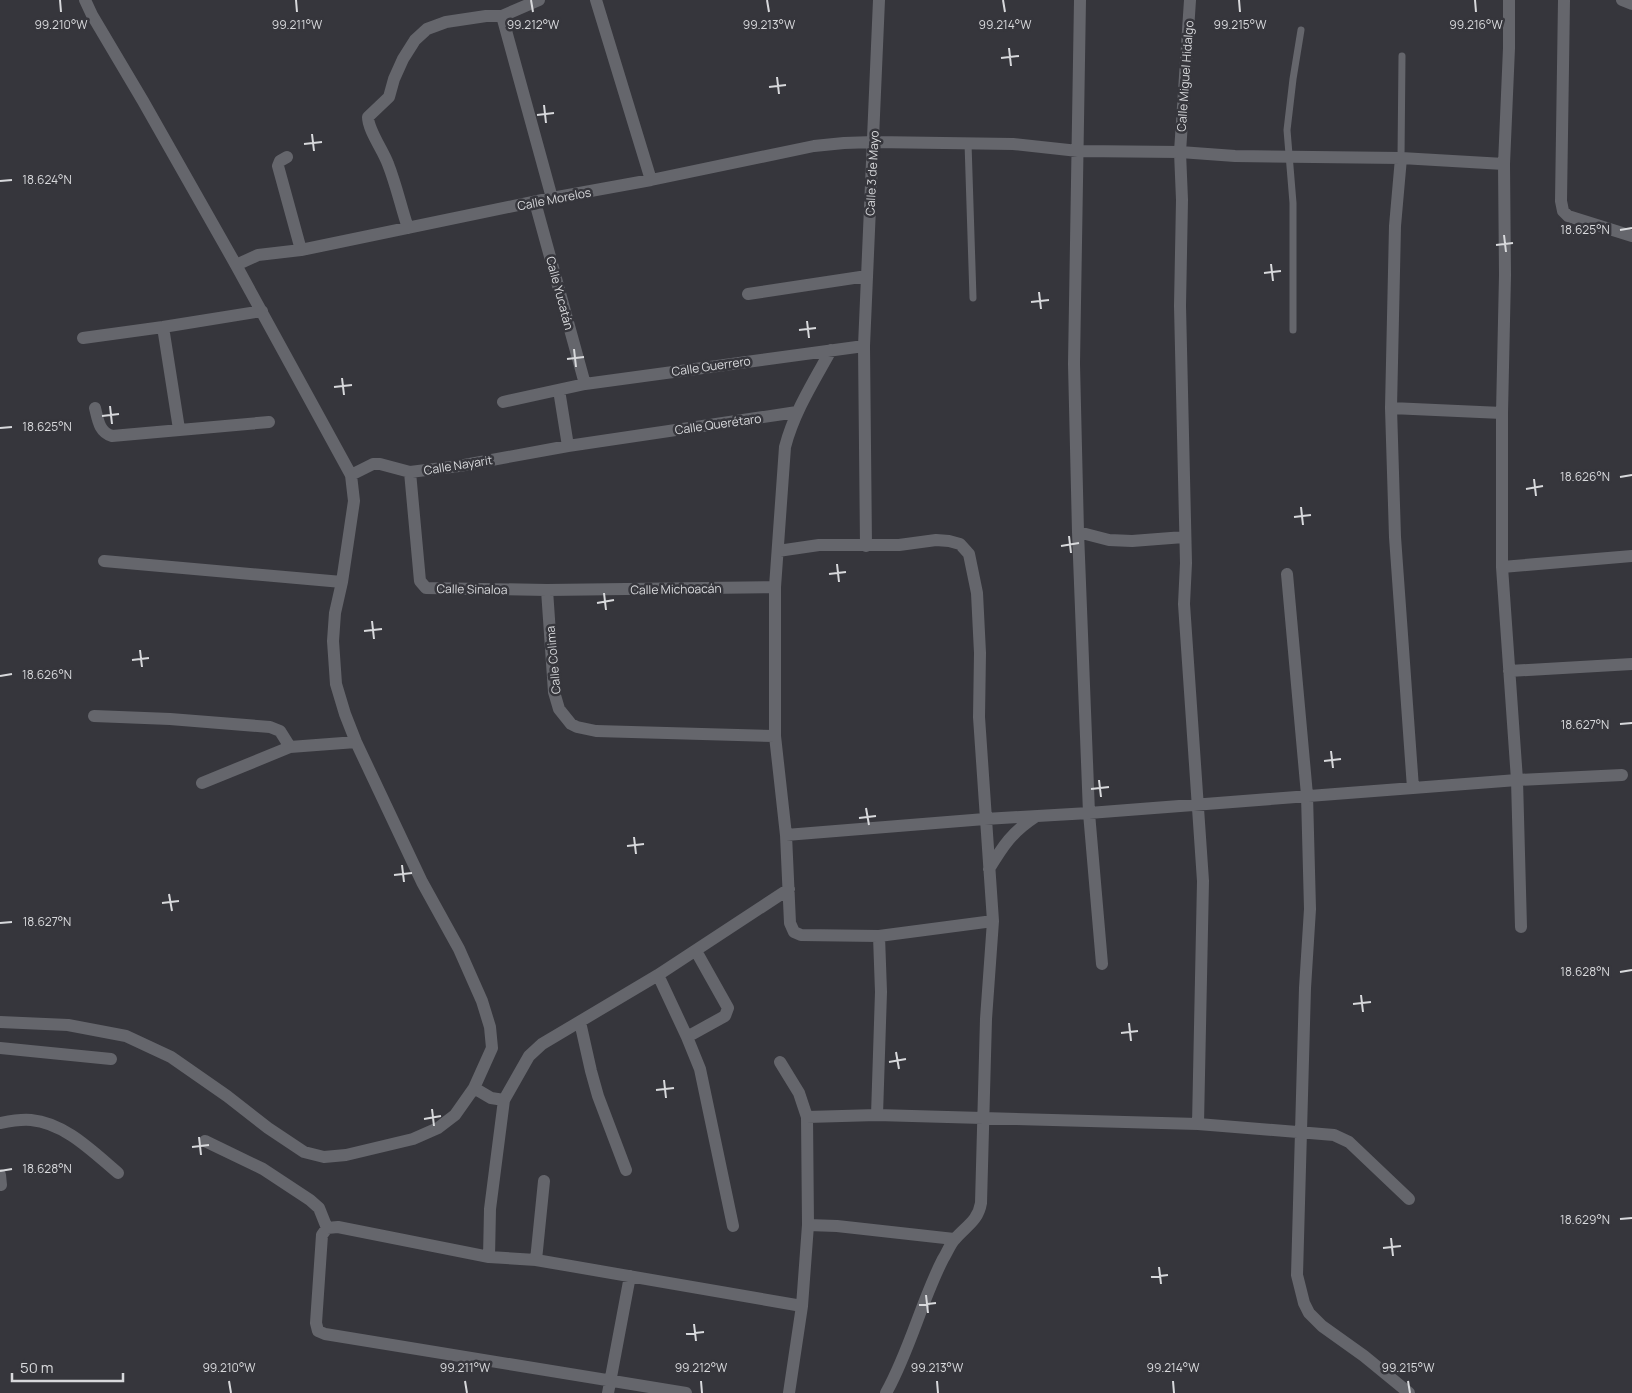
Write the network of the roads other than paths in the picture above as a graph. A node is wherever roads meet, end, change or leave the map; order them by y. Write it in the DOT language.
graph roads {
  1 [pos="85,0"];
  2 [pos="539,0"];
  3 [pos="596,0"];
  4 [pos="879,0"];
  5 [pos="1080,0"];
  6 [pos="1190,0"];
  7 [pos="1509,0"];
  8 [pos="1564,0"];
  9 [pos="1622,0"];
  10 [pos="1632,4"];
  11 [pos="502,16"];
  12 [pos="1301,30"];
  13 [pos="1402,56"];
  14 [pos="874,142"];
  15 [pos="968,143"];
  16 [pos="1078,151"];
  17 [pos="1180,152"];
  18 [pos="1289,155"];
  19 [pos="287,157"];
  20 [pos="1401,158"];
  21 [pos="1504,164"];
  22 [pos="651,180"];
  23 [pos="552,198"];
  24 [pos="535,202"];
  25 [pos="408,228"];
  26 [pos="1632,236"];
  27 [pos="301,250"];
  28 [pos="239,263"];
  29 [pos="867,276"];
  30 [pos="748,294"];
  31 [pos="973,298"];
  32 [pos="262,311"];
  33 [pos="163,327"];
  34 [pos="1293,330"];
  35 [pos="83,338"];
  36 [pos="864,346"];
  37 [pos="831,350"];
  38 [pos="585,384"];
  39 [pos="559,390"];
  40 [pos="502,402"];
  41 [pos="96,408"];
  42 [pos="1391,408"];
  43 [pos="797,412"];
  44 [pos="1502,413"];
  45 [pos="269,422"];
  46 [pos="179,429"];
  47 [pos="568,446"];
  48 [pos="410,472"];
  49 [pos="353,474"];
  50 [pos="1078,532"];
  51 [pos="1184,537"];
  52 [pos="866,546"];
  53 [pos="778,551"];
  54 [pos="1632,556"];
  55 [pos="104,561"];
  56 [pos="1502,567"];
  57 [pos="1288,574"];
  58 [pos="342,582"];
  59 [pos="774,588"];
  60 [pos="547,590"];
  61 [pos="1632,664"];
  62 [pos="1509,671"];
  63 [pos="94,716"];
  64 [pos="775,736"];
  65 [pos="356,742"];
  66 [pos="290,747"];
  67 [pos="1622,775"];
  68 [pos="1518,780"];
  69 [pos="202,784"];
  70 [pos="1413,788"];
  71 [pos="1307,795"];
  72 [pos="1198,804"];
  73 [pos="1089,813"];
  74 [pos="1036,817"];
  75 [pos="984,819"];
  76 [pos="786,835"];
  77 [pos="989,869"];
  78 [pos="789,889"];
  79 [pos="993,921"];
  80 [pos="1521,926"];
  81 [pos="879,936"];
  82 [pos="696,951"];
  83 [pos="1102,964"];
  84 [pos="658,974"];
  85 [pos="0,1022"];
  86 [pos="580,1022"];
  87 [pos="688,1037"];
  88 [pos="0,1048"];
  89 [pos="111,1059"];
  90 [pos="780,1062"];
  91 [pos="476,1090"];
  92 [pos="504,1100"];
  93 [pos="877,1115"];
  94 [pos="807,1117"];
  95 [pos="983,1118"];
  96 [pos="0,1123"];
  97 [pos="1198,1124"];
  98 [pos="1301,1132"];
  99 [pos="206,1141"];
  100 [pos="626,1170"];
  101 [pos="118,1173"];
  102 [pos="544,1181"];
  103 [pos="1409,1199"];
  104 [pos="808,1225"];
  105 [pos="733,1226"];
  106 [pos="327,1228"];
  107 [pos="954,1240"];
  108 [pos="489,1257"];
  109 [pos="536,1260"];
  110 [pos="630,1276"];
  111 [pos="802,1306"];
  112 [pos="611,1380"];
  113 [pos="608,1393"];
  114 [pos="686,1393"];
  115 [pos="789,1393"];
  116 [pos="886,1393"];
  117 [pos="1409,1393"];
  1 -- 28 [label="street"];
  2 -- 11 [label="street"];
  3 -- 22 [label="street"];
  4 -- 14 [label="street, Calle 3 de Mayo"];
  5 -- 16 [label="street"];
  6 -- 17 [label="street, Calle Miguel Hidalgo"];
  7 -- 21 [label="street"];
  8 -- 26 [label="street"];
  9 -- 10 [label="street"];
  11 -- 23 [label="street"];
  11 -- 25 [label="street"];
  12 -- 18 [label="lane"];
  13 -- 20 [label="lane"];
  14 -- 15 [label="street, Calle Morelos"];
  14 -- 22 [label="street, Calle Morelos"];
  14 -- 29 [label="street, Calle 3 de Mayo"];
  15 -- 16 [label="street, Calle Morelos"];
  15 -- 31 [label="lane"];
  16 -- 17 [label="street, Calle Morelos"];
  16 -- 50 [label="street"];
  17 -- 18 [label="street, Calle Morelos"];
  17 -- 51 [label="street, Calle Miguel Hidalgo"];
  18 -- 20 [label="street, Calle Morelos"];
  18 -- 34 [label="lane"];
  19 -- 27 [label="street"];
  20 -- 21 [label="street, Calle Morelos"];
  20 -- 42 [label="street"];
  21 -- 44 [label="street"];
  22 -- 23 [label="street, Calle Morelos"];
  23 -- 24 [label="street, Calle Morelos"];
  24 -- 25 [label="street, Calle Morelos"];
  24 -- 38 [label="street, Calle Yucatán"];
  25 -- 27 [label="street, Calle Morelos"];
  27 -- 28 [label="street, Calle Morelos"];
  28 -- 32 [label="street"];
  29 -- 30 [label="street"];
  29 -- 36 [label="street, Calle 3 de Mayo"];
  32 -- 33 [label="street"];
  32 -- 49 [label="street"];
  33 -- 35 [label="street"];
  33 -- 46 [label="street"];
  36 -- 37 [label="street, Calle Guerrero"];
  36 -- 52 [label="street, Calle 3 de Mayo"];
  37 -- 38 [label="street, Calle Guerrero"];
  37 -- 43 [label="street"];
  38 -- 39 [label="street, Calle Guerrero"];
  39 -- 40 [label="street, Calle Guerrero"];
  39 -- 47 [label="street"];
  41 -- 46 [label="street"];
  42 -- 44 [label="street"];
  42 -- 70 [label="street"];
  43 -- 47 [label="street, Calle Querétaro"];
  43 -- 53 [label="street"];
  44 -- 56 [label="street"];
  45 -- 46 [label="street"];
  47 -- 48 [label="street, Calle Nayarit"];
  48 -- 49 [label="street, Calle Nayarit"];
  48 -- 60 [label="street, Calle Sinaloa"];
  49 -- 58 [label="street"];
  50 -- 51 [label="street"];
  50 -- 73 [label="street"];
  51 -- 72 [label="street, Calle Miguel Hidalgo"];
  52 -- 53 [label="street"];
  52 -- 75 [label="street"];
  53 -- 59 [label="street"];
  54 -- 56 [label="street"];
  55 -- 58 [label="street"];
  56 -- 62 [label="street"];
  57 -- 71 [label="street"];
  58 -- 65 [label="street"];
  59 -- 60 [label="street, Calle Michoacán"];
  59 -- 64 [label="street"];
  60 -- 64 [label="street, Calle Colima"];
  61 -- 62 [label="street"];
  62 -- 68 [label="street"];
  63 -- 66 [label="street"];
  64 -- 76 [label="street"];
  65 -- 66 [label="street"];
  65 -- 91 [label="street"];
  66 -- 69 [label="street"];
  67 -- 68 [label="street"];
  68 -- 70 [label="street"];
  68 -- 80 [label="street"];
  70 -- 71 [label="street"];
  71 -- 72 [label="street"];
  71 -- 98 [label="street"];
  72 -- 73 [label="street"];
  72 -- 97 [label="street, Calle Miguel Hidalgo"];
  73 -- 74 [label="street"];
  73 -- 83 [label="street"];
  74 -- 75 [label="street"];
  74 -- 77 [label="street"];
  75 -- 76 [label="street"];
  75 -- 77 [label="street"];
  76 -- 78 [label="street"];
  77 -- 79 [label="street"];
  78 -- 81 [label="street"];
  78 -- 82 [label="street"];
  79 -- 81 [label="street"];
  79 -- 95 [label="street"];
  81 -- 93 [label="street"];
  82 -- 84 [label="street"];
  82 -- 87 [label="street"];
  84 -- 86 [label="street"];
  84 -- 87 [label="street"];
  85 -- 91 [label="street"];
  86 -- 92 [label="street"];
  86 -- 100 [label="street"];
  87 -- 105 [label="street"];
  88 -- 89 [label="street"];
  90 -- 94 [label="street"];
  91 -- 92 [label="street"];
  92 -- 108 [label="street"];
  93 -- 94 [label="street"];
  93 -- 95 [label="street"];
  94 -- 104 [label="street"];
  95 -- 97 [label="street"];
  95 -- 107 [label="street"];
  96 -- 101 [label="street"];
  97 -- 98 [label="street"];
  98 -- 103 [label="street"];
  98 -- 117 [label="street"];
  99 -- 106 [label="street"];
  102 -- 109 [label="street"];
  104 -- 107 [label="street"];
  104 -- 111 [label="street"];
  106 -- 108 [label="street"];
  106 -- 112 [label="street"];
  107 -- 116 [label="street"];
  108 -- 109 [label="street"];
  109 -- 110 [label="street"];
  110 -- 111 [label="street"];
  110 -- 112 [label="street"];
  111 -- 115 [label="street"];
  112 -- 113 [label="street"];
  112 -- 114 [label="street"];
}
